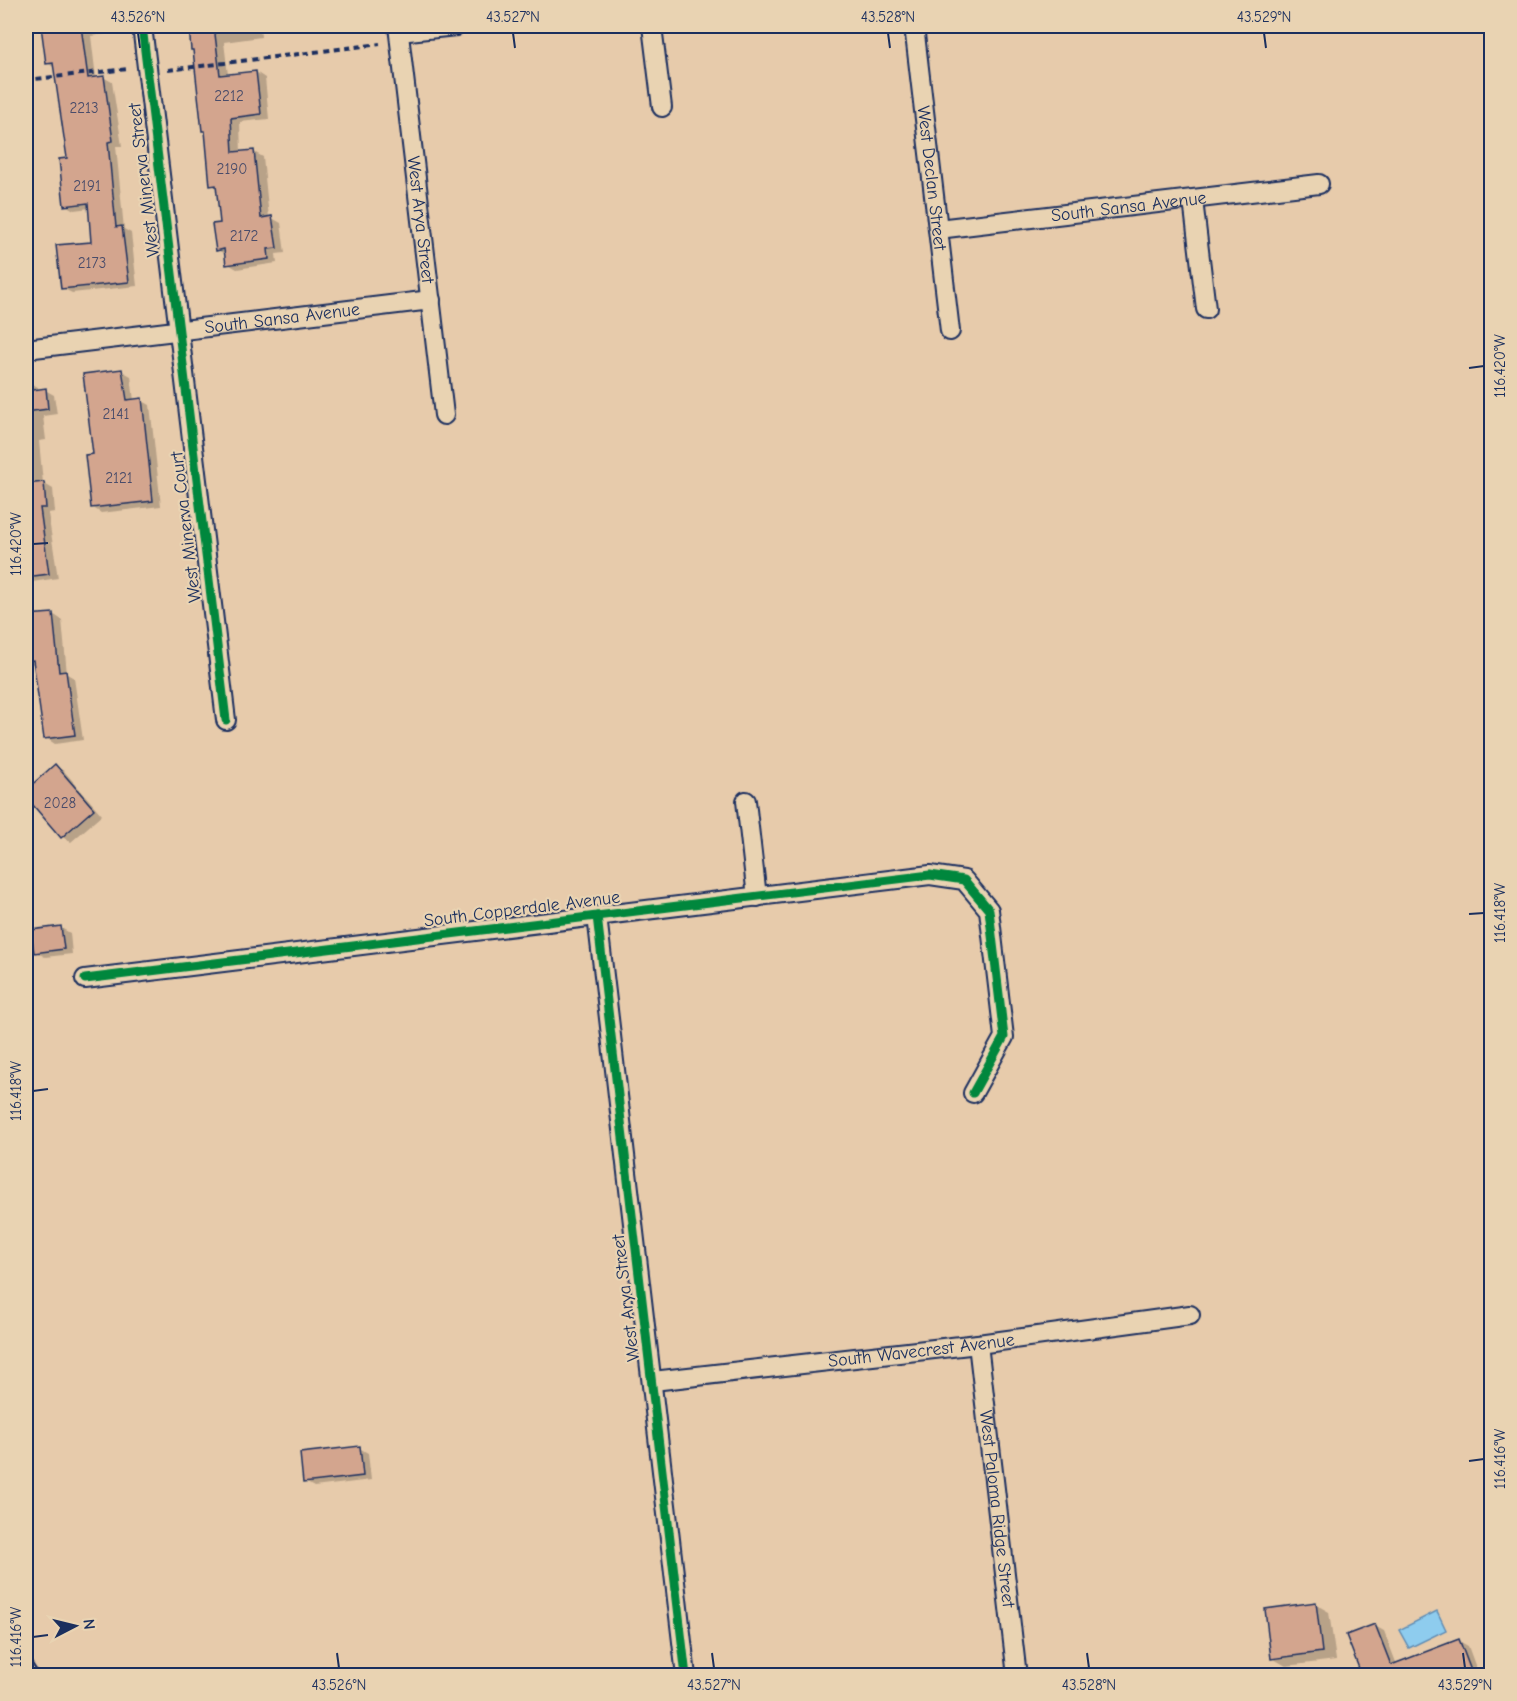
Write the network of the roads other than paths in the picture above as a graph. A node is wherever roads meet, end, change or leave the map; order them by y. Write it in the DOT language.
graph roads {
  1 [pos="142,26"];
  2 [pos="456,26"];
  3 [pos="652,26"];
  4 [pos="914,26"];
  5 [pos="399,29"];
  6 [pos="662,107"];
  7 [pos="1319,184"];
  8 [pos="1193,200"];
  9 [pos="938,229"];
  10 [pos="431,300"];
  11 [pos="1206,309"];
  12 [pos="179,330"];
  13 [pos="950,330"];
  14 [pos="26,349"];
  15 [pos="444,415"];
  16 [pos="226,720"];
  17 [pos="746,801"];
  18 [pos="757,897"];
  19 [pos="597,916"];
  20 [pos="85,979"];
  21 [pos="973,1093"];
  22 [pos="1190,1315"];
  23 [pos="978,1344"];
  24 [pos="653,1381"];
  25 [pos="26,1665"];
  26 [pos="33,1676"];
  27 [pos="686,1676"];
  28 [pos="1017,1676"];
  1 -- 12 [label="street, West Minerva Street"];
  2 -- 5 [label="street"];
  3 -- 6 [label="street"];
  4 -- 9 [label="street, West Declan Street"];
  5 -- 10 [label="street, West Arya Street"];
  7 -- 8 [label="street, South Sansa Avenue"];
  8 -- 9 [label="street, South Sansa Avenue"];
  8 -- 11 [label="street"];
  9 -- 13 [label="street, West Declan Street"];
  10 -- 12 [label="street, South Sansa Avenue"];
  10 -- 15 [label="street, West Arya Street"];
  12 -- 14 [label="street, South Sansa Avenue"];
  12 -- 16 [label="street, West Minerva Court"];
  17 -- 18 [label="street"];
  18 -- 19 [label="street, South Copperdale Avenue"];
  18 -- 21 [label="street, South Copperdale Avenue"];
  19 -- 20 [label="street, South Copperdale Avenue"];
  19 -- 24 [label="street, West Arya Street"];
  22 -- 23 [label="street, South Wavecrest Avenue"];
  23 -- 24 [label="street, South Wavecrest Avenue"];
  23 -- 28 [label="street, West Paloma Ridge Street"];
  24 -- 27 [label="street, West Arya Street"];
  25 -- 26 [label="lane"];
}
